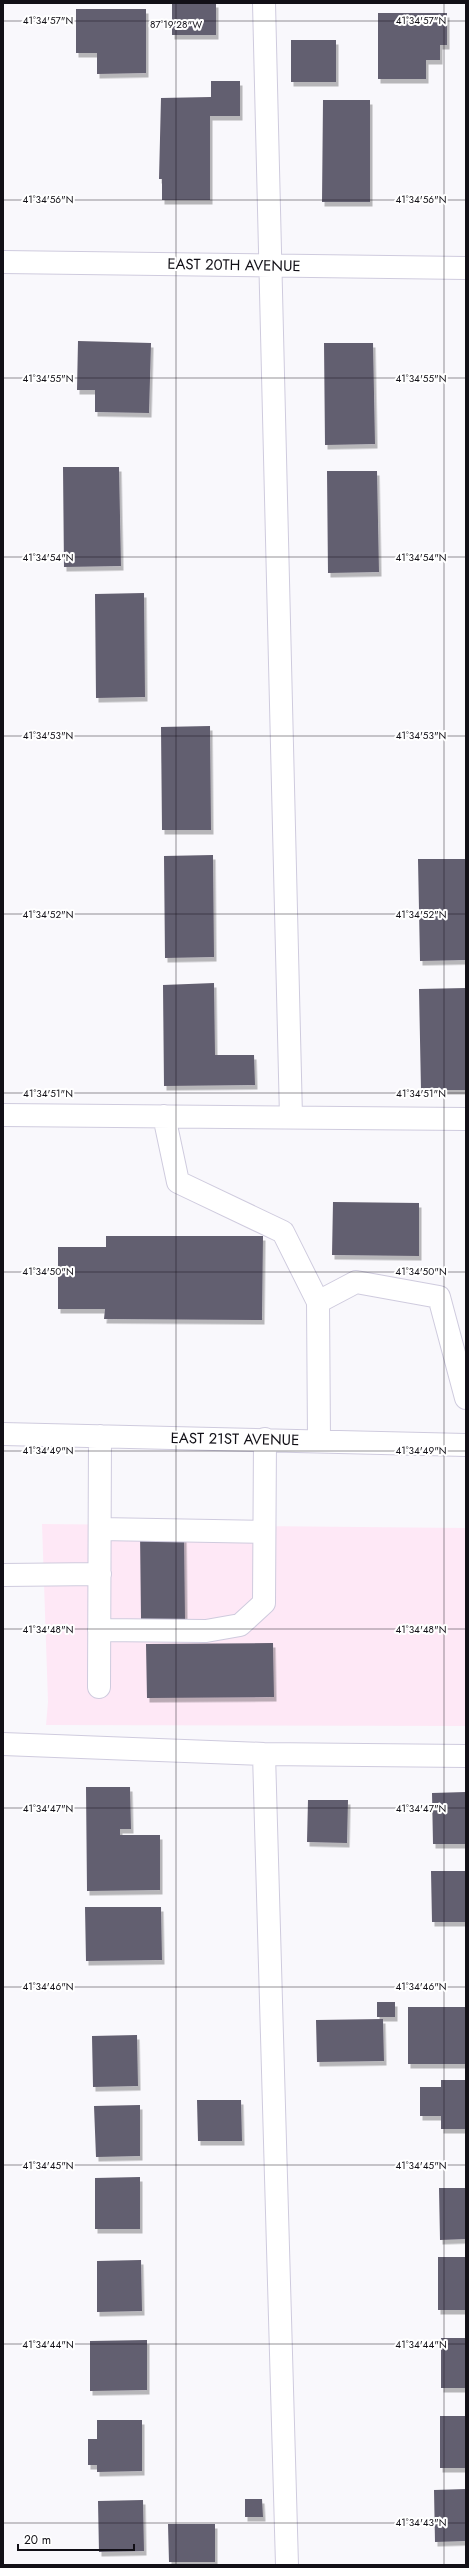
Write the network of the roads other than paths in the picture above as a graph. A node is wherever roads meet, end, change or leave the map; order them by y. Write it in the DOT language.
graph roads {
  1 [pos="264,3"];
  2 [pos="3,262"];
  3 [pos="270,265"];
  4 [pos="466,268"];
  5 [pos="3,1115"];
  6 [pos="164,1116"];
  7 [pos="291,1117"];
  8 [pos="466,1119"];
  9 [pos="318,1302"];
  10 [pos="466,1398"];
  11 [pos="3,1434"];
  12 [pos="100,1436"];
  13 [pos="265,1439"];
  14 [pos="319,1440"];
  15 [pos="466,1446"];
  16 [pos="100,1529"];
  17 [pos="264,1532"];
  18 [pos="100,1574"];
  19 [pos="3,1575"];
  20 [pos="99,1630"];
  21 [pos="99,1687"];
  22 [pos="3,1744"];
  23 [pos="264,1754"];
  24 [pos="466,1756"];
  25 [pos="286,2565"];
  1 -- 3 [label="street"];
  2 -- 3 [label="street, EAST 20TH AVENUE"];
  3 -- 4 [label="street, EAST 20TH AVENUE"];
  3 -- 7 [label="street"];
  5 -- 6 [label="street"];
  6 -- 7 [label="street"];
  6 -- 9 [label="street"];
  7 -- 8 [label="street"];
  9 -- 10 [label="street"];
  9 -- 14 [label="street"];
  11 -- 12 [label="street, EAST 21ST AVENUE"];
  12 -- 13 [label="street, EAST 21ST AVENUE"];
  12 -- 16 [label="street"];
  13 -- 14 [label="street, EAST 21ST AVENUE"];
  13 -- 17 [label="street"];
  14 -- 15 [label="street, EAST 21ST AVENUE"];
  16 -- 17 [label="street"];
  16 -- 18 [label="street"];
  17 -- 20 [label="street"];
  18 -- 19 [label="street"];
  18 -- 20 [label="street"];
  20 -- 21 [label="street"];
  22 -- 23 [label="street"];
  23 -- 24 [label="street"];
  23 -- 25 [label="street"];
}
